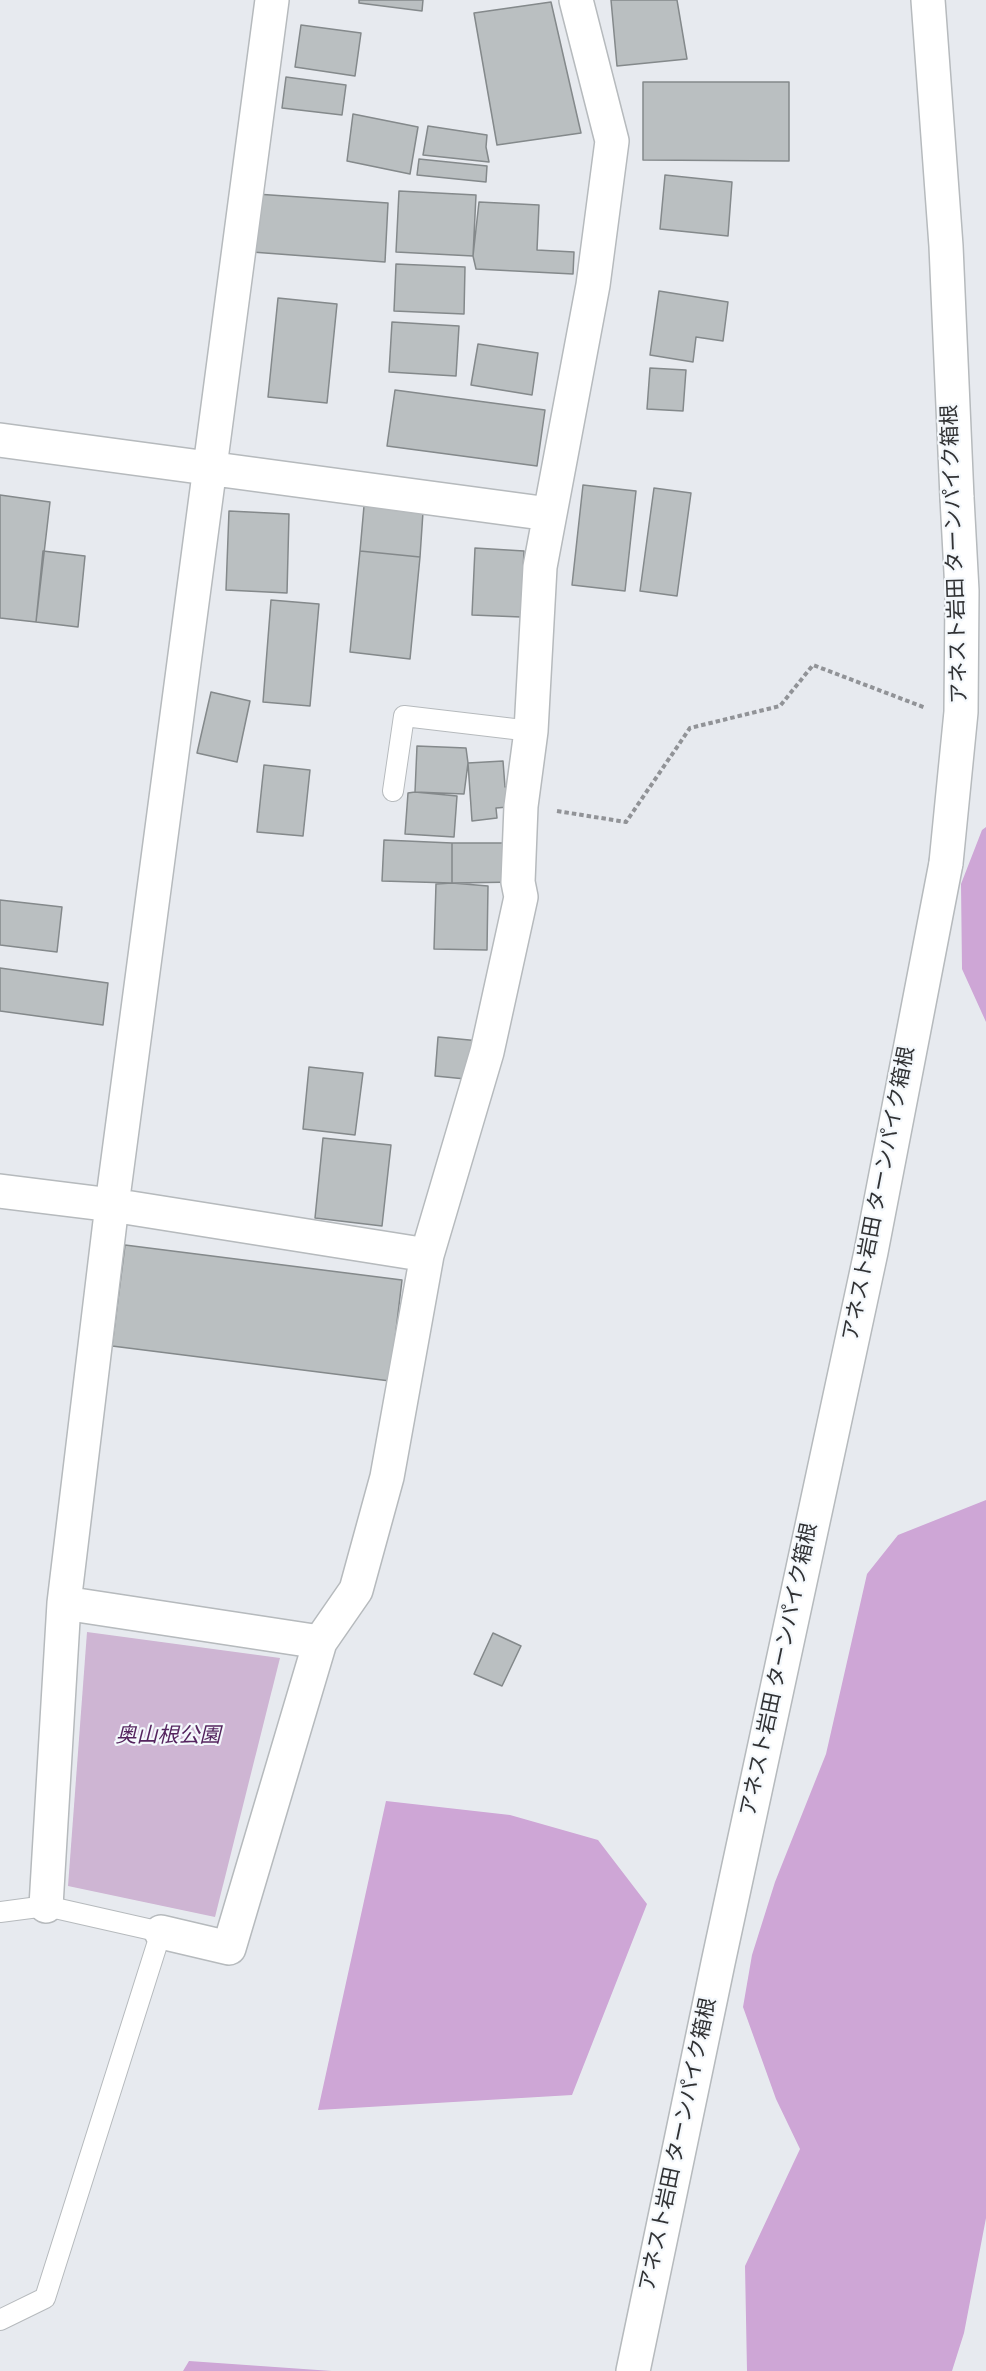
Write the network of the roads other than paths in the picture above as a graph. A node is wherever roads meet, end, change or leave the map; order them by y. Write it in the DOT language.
graph roads {
  1 [pos="272,0"];
  2 [pos="576,0"];
  3 [pos="928,0"];
  4 [pos="0,440"];
  5 [pos="211,468"];
  6 [pos="549,514"];
  7 [pos="531,731"];
  8 [pos="393,791"];
  9 [pos="0,1191"];
  10 [pos="112,1205"];
  11 [pos="427,1255"];
  12 [pos="63,1603"];
  13 [pos="320,1642"];
  14 [pos="46,1905"];
  15 [pos="0,1912"];
  16 [pos="161,1932"];
  17 [pos="0,2320"];
  18 [pos="633,2371"];
  1 -- 5 [label="street"];
  2 -- 6 [label="street"];
  3 -- 18 [label="street, アネスト岩田 ターンパイク箱根, bridge"];
  4 -- 5 [label="street"];
  5 -- 6 [label="street"];
  5 -- 10 [label="street"];
  6 -- 7 [label="street"];
  7 -- 8 [label="lane"];
  7 -- 11 [label="street"];
  9 -- 10 [label="street"];
  10 -- 11 [label="street"];
  10 -- 12 [label="street"];
  11 -- 13 [label="street"];
  12 -- 13 [label="street"];
  12 -- 14 [label="street"];
  13 -- 16 [label="street"];
  14 -- 15 [label="lane"];
  14 -- 16 [label="lane"];
  16 -- 17 [label="lane"];
}
